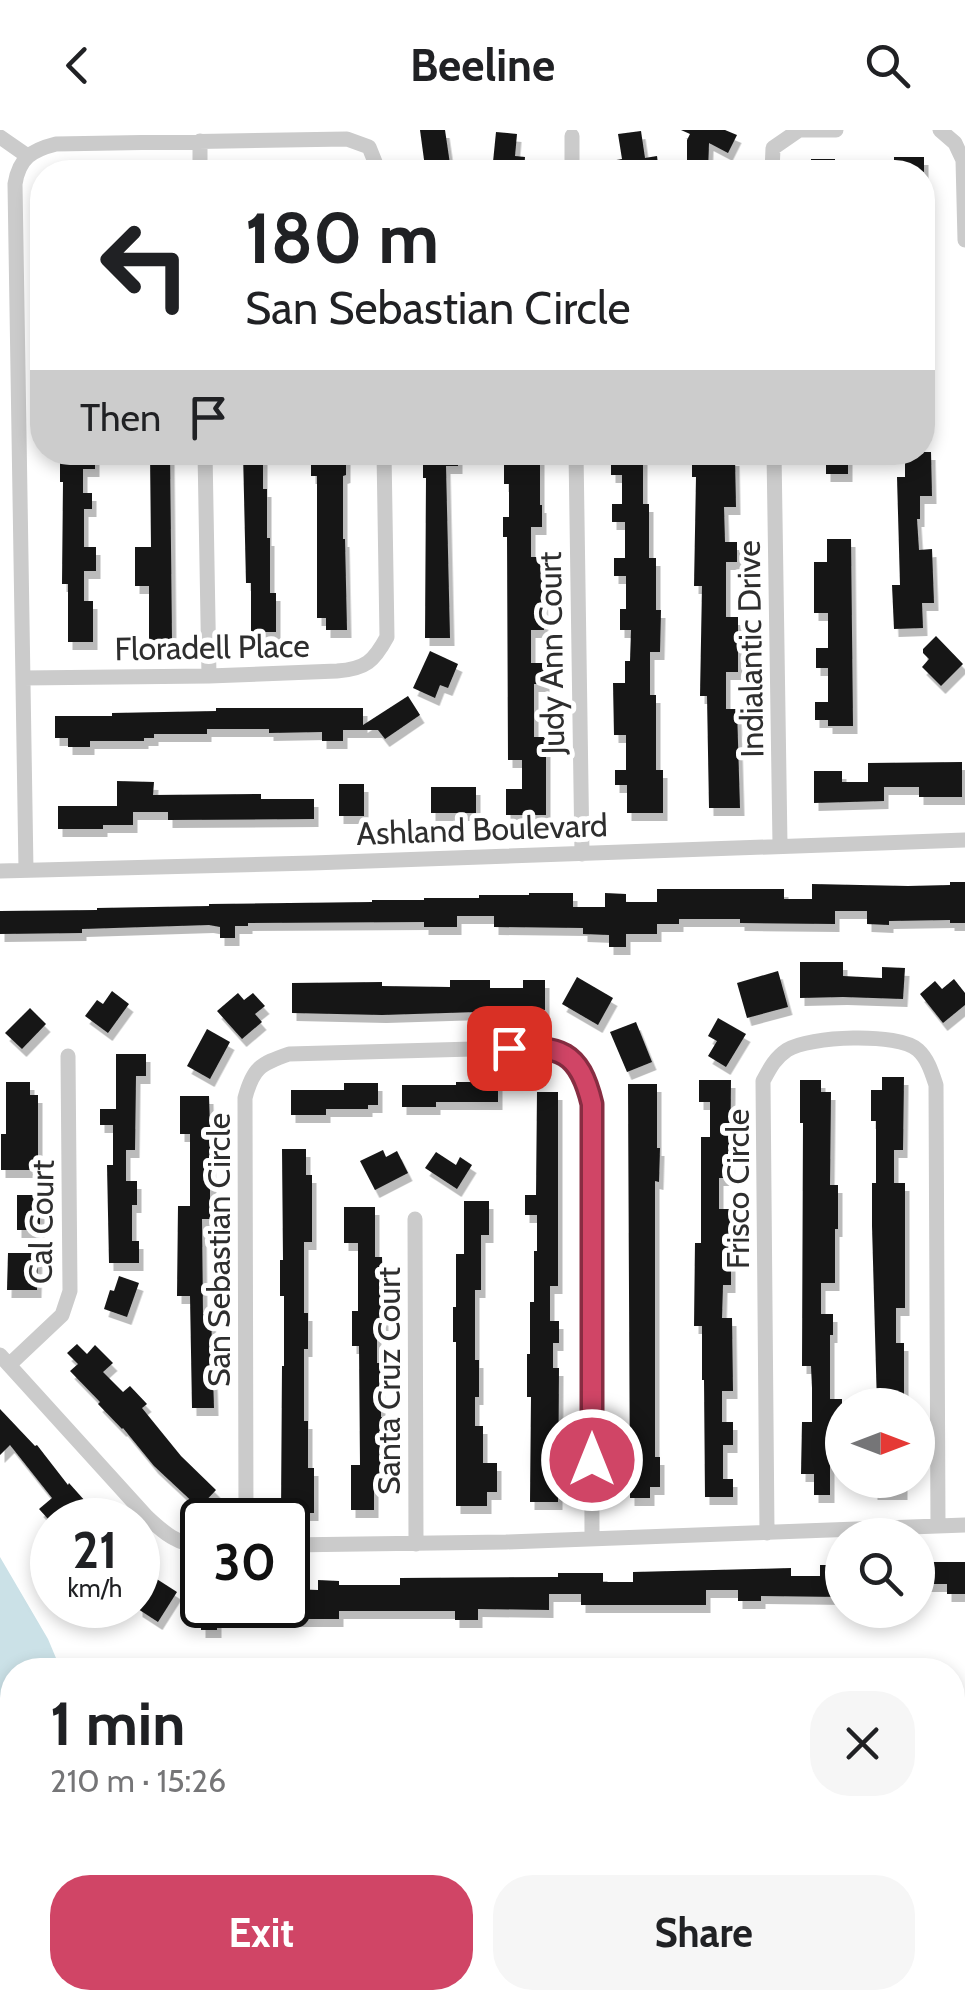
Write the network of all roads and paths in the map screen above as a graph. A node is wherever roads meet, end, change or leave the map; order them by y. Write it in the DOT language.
graph roads {
  1 [pos="836,130"];
  2 [pos="940,130"];
  3 [pos="572,136"];
  4 [pos="0,137"];
  5 [pos="200,141"];
  6 [pos="26,156"];
  7 [pos="200,160"];
  8 [pos="374,160"];
  9 [pos="572,160"];
  10 [pos="772,160"];
  11 [pos="965,240"];
  12 [pos="205,465"];
  13 [pos="384,465"];
  14 [pos="576,465"];
  15 [pos="774,465"];
  16 [pos="209,676"];
  17 [pos="22,678"];
  18 [pos="965,840"];
  19 [pos="780,845"];
  20 [pos="582,854"];
  21 [pos="26,870"];
  22 [pos="0,871"];
  23 [pos="68,1056"];
  24 [pos="415,1219"];
  25 [pos="5,1360"];
  26 [pos="246,1498"];
  27 [pos="965,1525"];
  28 [pos="938,1526"];
  29 [pos="767,1532"];
  30 [pos="592,1539"];
  31 [pos="180,1541"];
  32 [pos="416,1544"];
  33 [pos="310,1545"];
  1 -- 10 [label="street"];
  2 -- 11 [label="street"];
  3 -- 9 [label="street"];
  4 -- 6 [label="street"];
  5 -- 6 [label="street"];
  5 -- 7 [label="street"];
  5 -- 8 [label="street"];
  6 -- 17 [label="street"];
  12 -- 16 [label="street"];
  13 -- 16 [label="street, Floradell Place"];
  14 -- 20 [label="street, Judy Ann Court"];
  15 -- 19 [label="street, Indialantic Drive"];
  16 -- 17 [label="street, Floradell Place"];
  17 -- 21 [label="street"];
  18 -- 19 [label="street, Ashland Boulevard"];
  19 -- 20 [label="street, Ashland Boulevard"];
  20 -- 21 [label="street, Ashland Boulevard"];
  21 -- 22 [label="street, Ashland Boulevard"];
  23 -- 25 [label="street, Cal Court"];
  24 -- 32 [label="street, Santa Cruz Court"];
  25 -- 31 [label="street"];
  26 -- 30 [label="street, San Sebastian Circle"];
  27 -- 28 [label="street"];
  28 -- 29 [label="street"];
  28 -- 29 [label="street, Frisco Circle"];
  29 -- 30 [label="street"];
  30 -- 32 [label="street"];
  32 -- 33 [label="street"];
}
